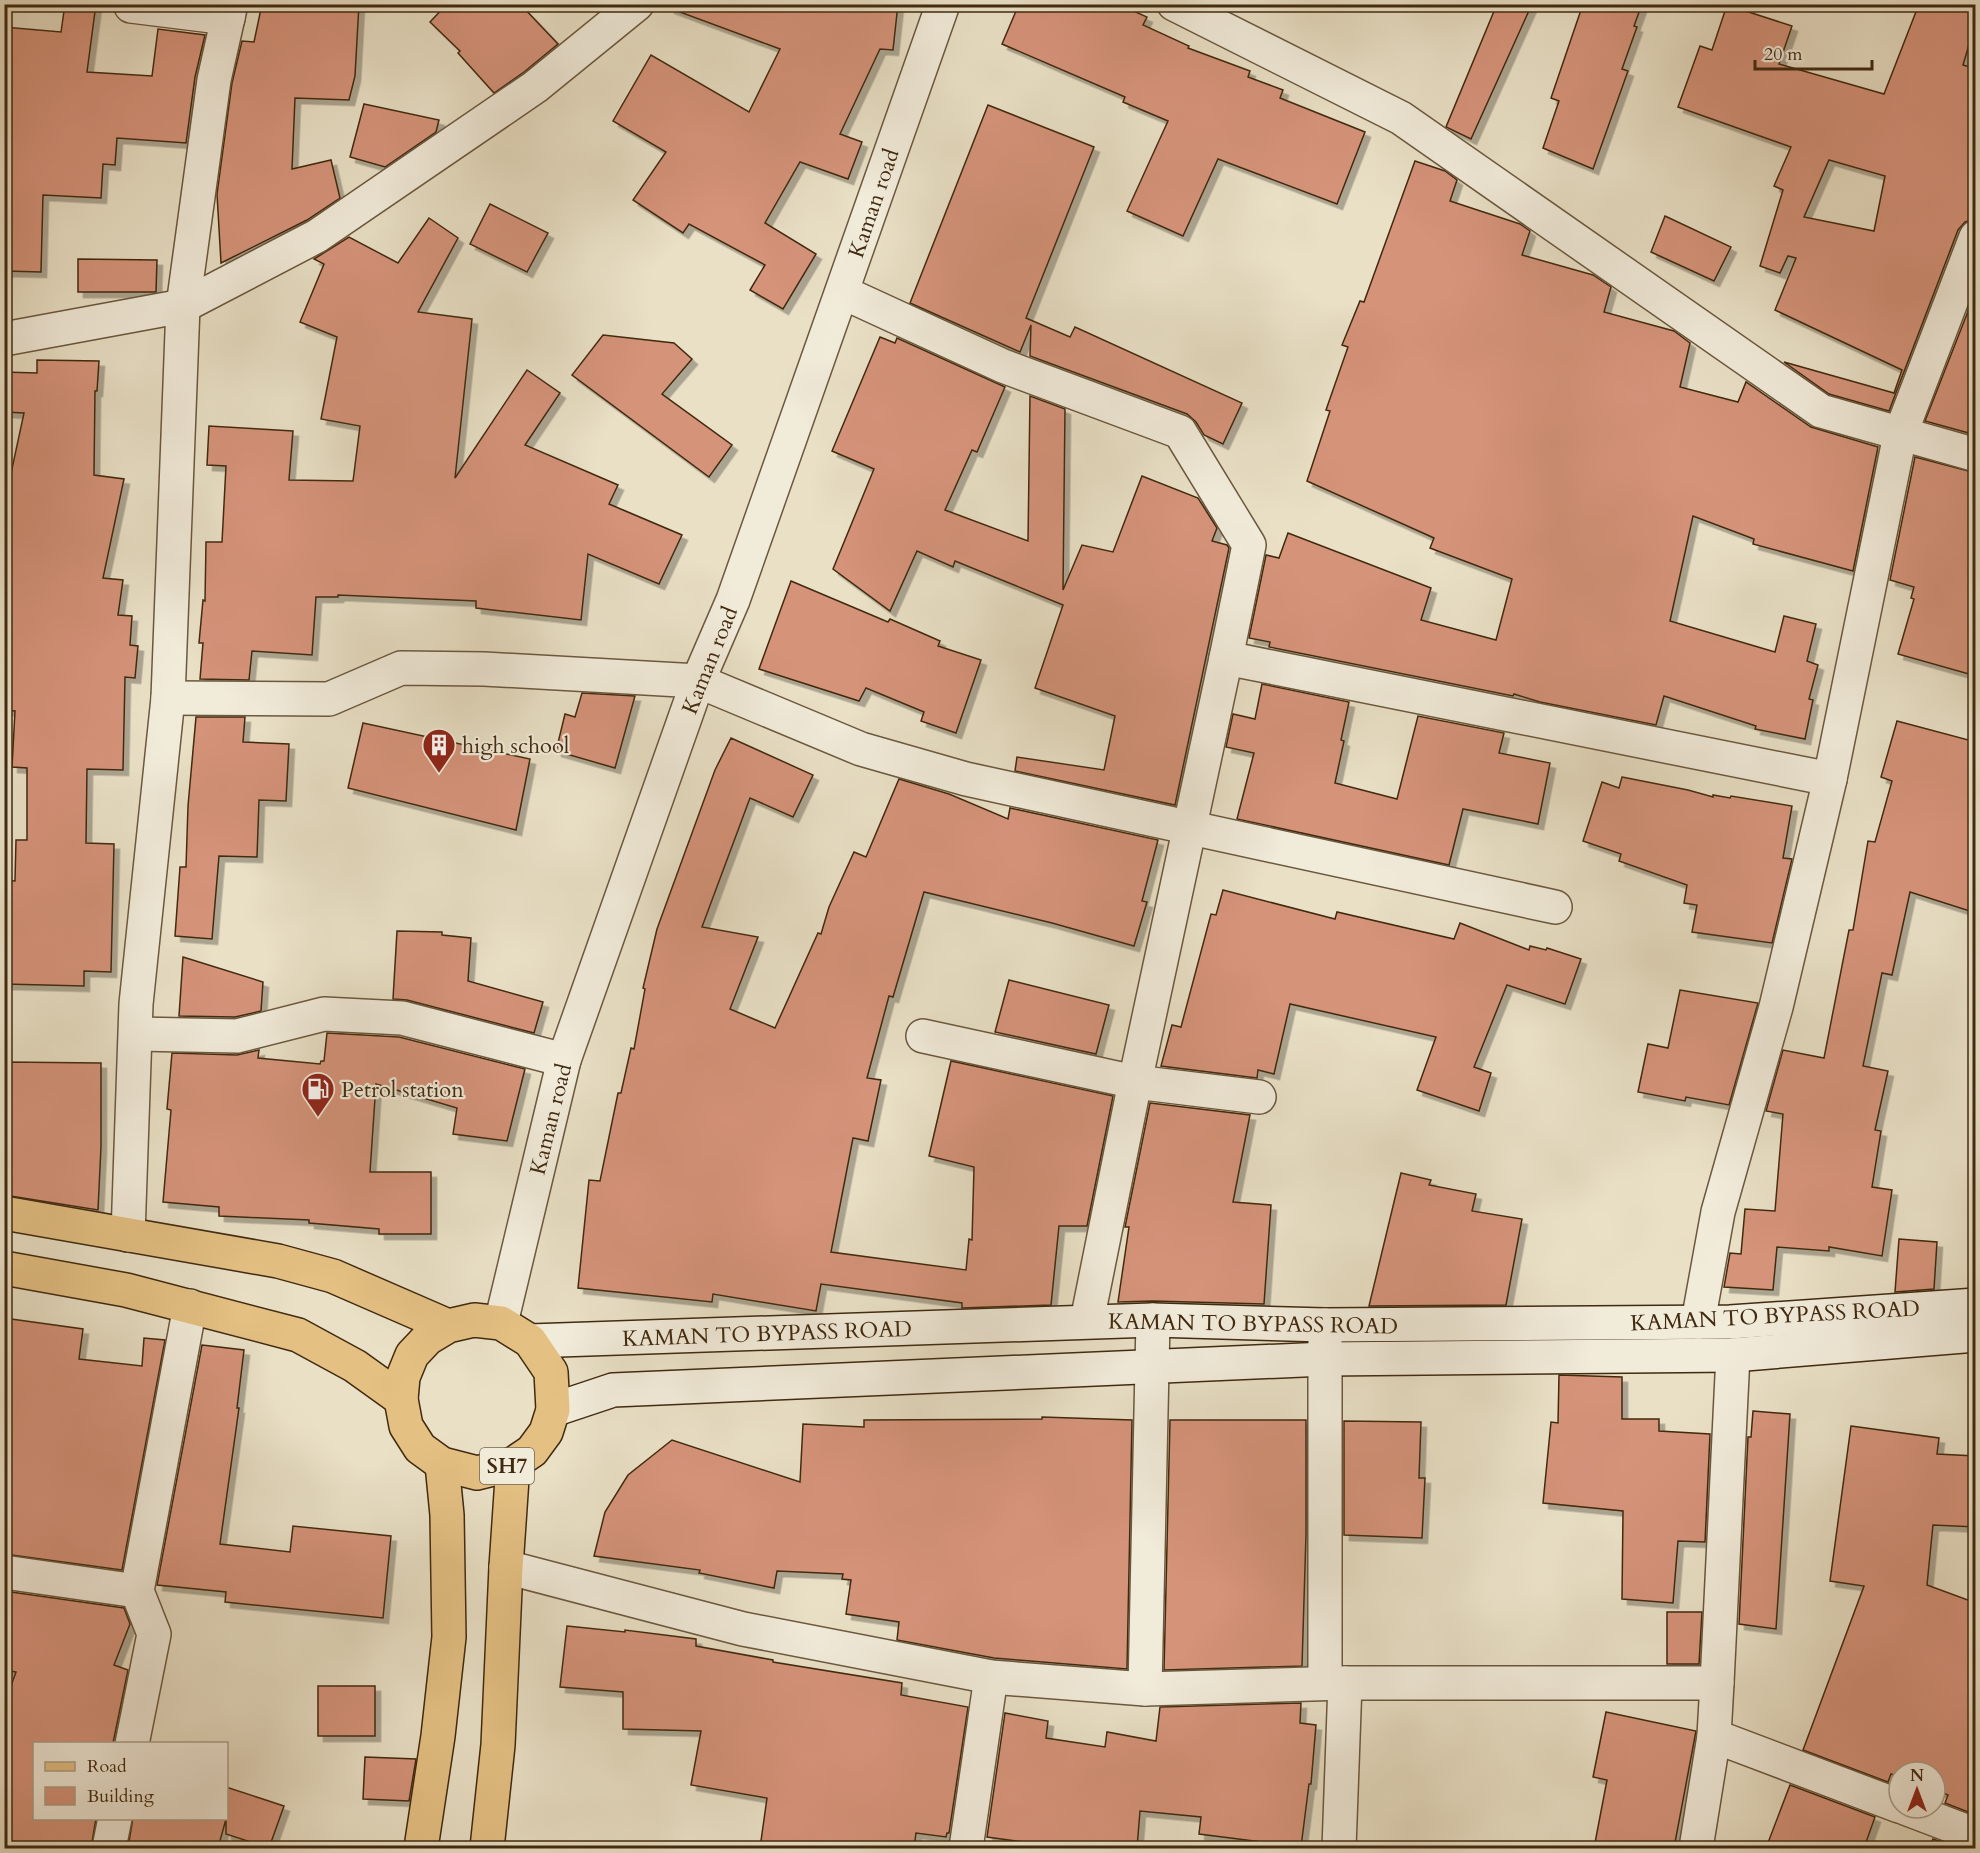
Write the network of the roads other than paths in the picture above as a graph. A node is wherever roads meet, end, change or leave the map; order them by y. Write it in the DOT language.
graph roads {
  1 [pos="637,4"];
  2 [pos="943,4"];
  3 [pos="1174,4"];
  4 [pos="131,6"];
  5 [pos="229,11"];
  6 [pos="1976,237"];
  7 [pos="842,292"];
  8 [pos="183,306"];
  9 [pos="4,339"];
  10 [pos="1900,435"];
  11 [pos="1976,455"];
  12 [pos="1226,658"];
  13 [pos="698,681"];
  14 [pos="168,698"];
  15 [pos="1830,779"];
  16 [pos="1189,828"];
  17 [pos="1556,907"];
  18 [pos="136,1034"];
  19 [pos="923,1036"];
  20 [pos="564,1060"];
  21 [pos="1136,1082"];
  22 [pos="1259,1097"];
  23 [pos="4,1213"];
  24 [pos="128,1235"];
  25 [pos="4,1268"];
  26 [pos="1976,1305"];
  27 [pos="190,1306"];
  28 [pos="1153,1320"];
  29 [pos="1088,1321"];
  30 [pos="1698,1322"];
  31 [pos="501,1323"];
  32 [pos="1325,1324"];
  33 [pos="448,1326"];
  34 [pos="1976,1335"];
  35 [pos="530,1341"];
  36 [pos="1733,1355"];
  37 [pos="1325,1359"];
  38 [pos="1152,1366"];
  39 [pos="400,1399"];
  40 [pos="553,1410"];
  41 [pos="442,1464"];
  42 [pos="513,1464"];
  43 [pos="506,1567"];
  44 [pos="4,1572"];
  45 [pos="137,1591"];
  46 [pos="991,1677"];
  47 [pos="1335,1683"];
  48 [pos="1717,1683"];
  49 [pos="1145,1689"];
  50 [pos="1713,1736"];
  51 [pos="132,1742"];
  52 [pos="1887,1801"];
  53 [pos="115,1820"];
  54 [pos="1937,1820"];
  55 [pos="1976,1835"];
  56 [pos="109,1848"];
  57 [pos="421,1848"];
  58 [pos="487,1848"];
  59 [pos="966,1848"];
  60 [pos="1339,1848"];
  61 [pos="1696,1848"];
  1 -- 8 [label="street"];
  2 -- 7 [label="street, Kaman road"];
  3 -- 10 [label="street"];
  4 -- 5 [label="street"];
  5 -- 8 [label="street"];
  6 -- 10 [label="street"];
  7 -- 12 [label="street"];
  7 -- 13 [label="street, Kaman road"];
  8 -- 9 [label="street"];
  8 -- 14 [label="street"];
  10 -- 11 [label="street"];
  10 -- 15 [label="street"];
  12 -- 15 [label="street"];
  12 -- 16 [label="street"];
  13 -- 14 [label="street"];
  13 -- 16 [label="street"];
  13 -- 20 [label="street, Kaman road"];
  14 -- 18 [label="street"];
  15 -- 30 [label="street"];
  16 -- 17 [label="street"];
  16 -- 21 [label="street"];
  18 -- 20 [label="street"];
  18 -- 24 [label="street"];
  19 -- 21 [label="street"];
  20 -- 31 [label="street, Kaman road"];
  21 -- 22 [label="street"];
  21 -- 29 [label="street"];
  23 -- 24 [label="main road"];
  24 -- 33 [label="main road"];
  25 -- 27 [label="main road"];
  26 -- 30 [label="street, KAMAN TO BYPASS ROAD"];
  27 -- 39 [label="main road"];
  27 -- 45 [label="street"];
  28 -- 29 [label="street, KAMAN TO BYPASS ROAD"];
  28 -- 32 [label="street, KAMAN TO BYPASS ROAD"];
  28 -- 38 [label="street"];
  29 -- 35 [label="street, KAMAN TO BYPASS ROAD"];
  30 -- 32 [label="street, KAMAN TO BYPASS ROAD"];
  31 -- 33 [label="main road, SH7"];
  31 -- 35 [label="main road, SH7"];
  32 -- 37 [label="street"];
  33 -- 39 [label="main road, SH7"];
  34 -- 36 [label="street, KAMAN TO BYPASS ROAD"];
  35 -- 40 [label="main road, SH7"];
  36 -- 37 [label="street, KAMAN TO BYPASS ROAD"];
  36 -- 48 [label="street"];
  37 -- 38 [label="street, KAMAN TO BYPASS ROAD"];
  37 -- 47 [label="street"];
  38 -- 40 [label="street, KAMAN TO BYPASS ROAD"];
  38 -- 49 [label="street"];
  39 -- 41 [label="main road, SH7"];
  40 -- 42 [label="main road, SH7"];
  41 -- 42 [label="main road, SH7"];
  41 -- 57 [label="main road"];
  42 -- 43 [label="main road, SH7"];
  43 -- 46 [label="street"];
  43 -- 58 [label="main road, SH7"];
  44 -- 45 [label="street"];
  45 -- 51 [label="street"];
  46 -- 49 [label="street"];
  46 -- 59 [label="street"];
  47 -- 48 [label="street"];
  47 -- 49 [label="street"];
  47 -- 60 [label="street"];
  48 -- 50 [label="street"];
  50 -- 52 [label="street"];
  50 -- 61 [label="street"];
  53 -- 56 [label="street"];
  54 -- 55 [label="street"];
}
